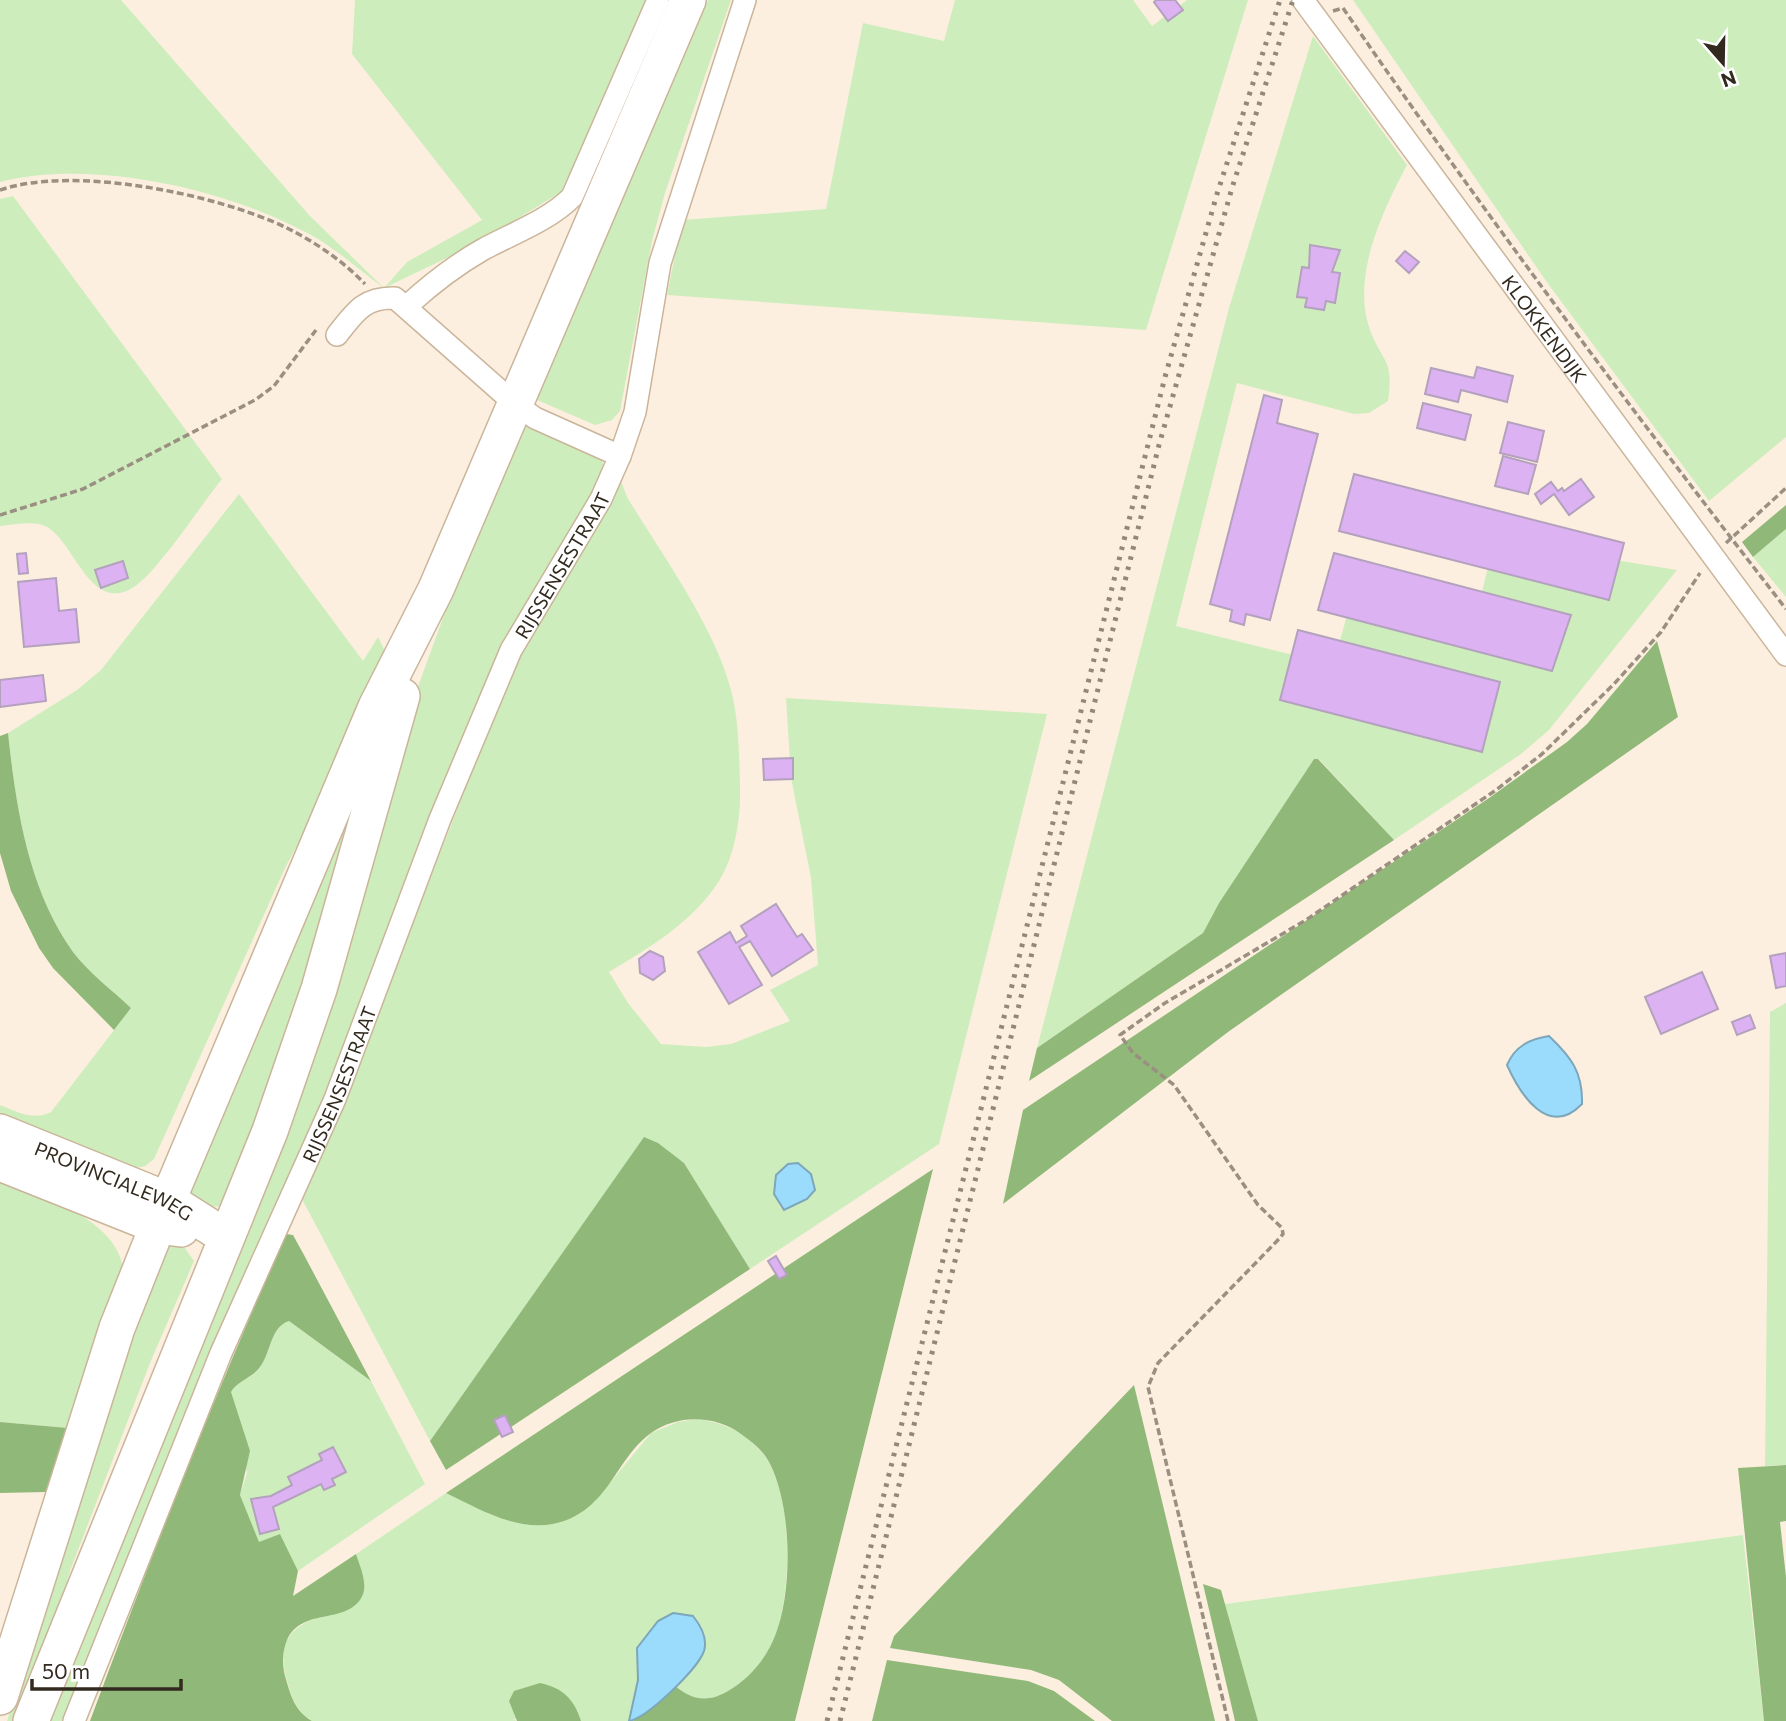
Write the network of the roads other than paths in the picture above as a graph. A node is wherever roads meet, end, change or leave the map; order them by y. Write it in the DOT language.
graph roads {
  1 [pos="658,0"];
  2 [pos="688,0"];
  3 [pos="746,0"];
  4 [pos="1303,0"];
  5 [pos="407,306"];
  6 [pos="330,329"];
  7 [pos="514,403"];
  8 [pos="620,456"];
  9 [pos="436,589"];
  10 [pos="1786,655"];
  11 [pos="0,1132"];
  12 [pos="0,1163"];
  13 [pos="163,1213"];
  14 [pos="226,1237"];
  15 [pos="0,1697"];
  16 [pos="31,1721"];
  17 [pos="74,1721"];
  1 -- 5 [label="street"];
  2 -- 7 [label="main road"];
  3 -- 8 [label="street, RIJSSENSESTRAAT"];
  4 -- 10 [label="street, KLOKKENDIJK"];
  5 -- 6 [label="street"];
  5 -- 7 [label="street"];
  7 -- 8 [label="street"];
  7 -- 9 [label="main road"];
  8 -- 17 [label="street, RIJSSENSESTRAAT"];
  9 -- 13 [label="main road"];
  9 -- 14 [label="main road"];
  11 -- 13 [label="main road, PROVINCIALEWEG"];
  12 -- 13 [label="main road, PROVINCIALEWEG"];
  13 -- 14 [label="main road"];
  13 -- 15 [label="main road"];
  14 -- 16 [label="main road"];
}
